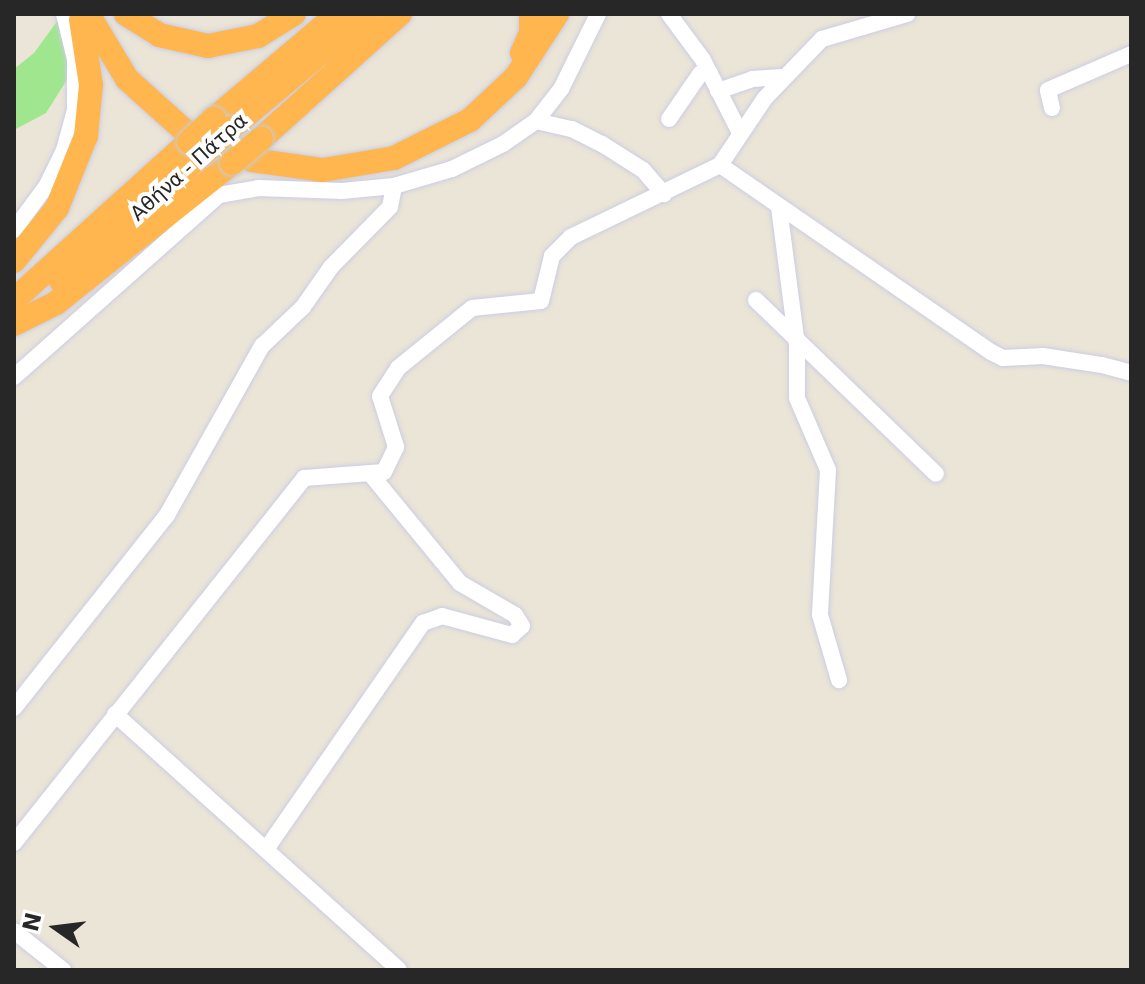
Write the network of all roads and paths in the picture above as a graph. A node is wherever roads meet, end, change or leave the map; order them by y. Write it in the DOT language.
graph roads {
  1 [pos="64,14"];
  2 [pos="79,14"];
  3 [pos="88,14"];
  4 [pos="100,14"];
  5 [pos="126,14"];
  6 [pos="294,14"];
  7 [pos="338,14"];
  8 [pos="367,14"];
  9 [pos="400,14"];
  10 [pos="531,14"];
  11 [pos="557,14"];
  12 [pos="598,14"];
  13 [pos="669,14"];
  14 [pos="907,14"];
  15 [pos="1131,54"];
  16 [pos="710,73"];
  17 [pos="782,77"];
  18 [pos="718,91"];
  19 [pos="1052,108"];
  20 [pos="669,119"];
  21 [pos="536,121"];
  22 [pos="222,124"];
  23 [pos="740,133"];
  24 [pos="197,147"];
  25 [pos="720,165"];
  26 [pos="394,186"];
  27 [pos="664,194"];
  28 [pos="779,207"];
  29 [pos="14,230"];
  30 [pos="14,261"];
  31 [pos="14,300"];
  32 [pos="756,300"];
  33 [pos="14,323"];
  34 [pos="797,345"];
  35 [pos="1131,373"];
  36 [pos="14,377"];
  37 [pos="936,474"];
  38 [pos="372,476"];
  39 [pos="839,680"];
  40 [pos="14,708"];
  41 [pos="115,714"];
  42 [pos="14,843"];
  43 [pos="267,848"];
  44 [pos="14,931"];
  45 [pos="63,970"];
  46 [pos="399,970"];
  1 -- 29 [label="street"];
  2 -- 30 [label="highway"];
  3 -- 11 [label="highway"];
  4 -- 10 [label="highway"];
  5 -- 6 [label="highway"];
  7 -- 22 [label="highway, Αθήνα - Πάτρα"];
  8 -- 22 [label="highway, Αθήνα - Πάτρα"];
  9 -- 33 [label="highway, bridge"];
  12 -- 21 [label="street"];
  13 -- 16 [label="street"];
  14 -- 17 [label="street"];
  15 -- 19 [label="street"];
  16 -- 18 [label="street"];
  16 -- 20 [label="street"];
  17 -- 18 [label="street"];
  17 -- 23 [label="street"];
  18 -- 23 [label="street"];
  21 -- 26 [label="street"];
  21 -- 27 [label="street"];
  22 -- 24 [label="highway, Αθήνα - Πάτρα, bridge"];
  23 -- 25 [label="street"];
  24 -- 31 [label="highway, Αθήνα - Πάτρα"];
  24 -- 33 [label="highway, Αθήνα - Πάτρα"];
  25 -- 27 [label="street"];
  25 -- 28 [label="street"];
  26 -- 36 [label="street"];
  26 -- 40 [label="street"];
  27 -- 38 [label="street"];
  28 -- 34 [label="street"];
  28 -- 35 [label="street"];
  32 -- 34 [label="street"];
  34 -- 37 [label="street"];
  34 -- 39 [label="street"];
  38 -- 41 [label="street"];
  38 -- 43 [label="street"];
  41 -- 42 [label="street"];
  41 -- 43 [label="street"];
  43 -- 46 [label="street"];
  44 -- 45 [label="street"];
}
